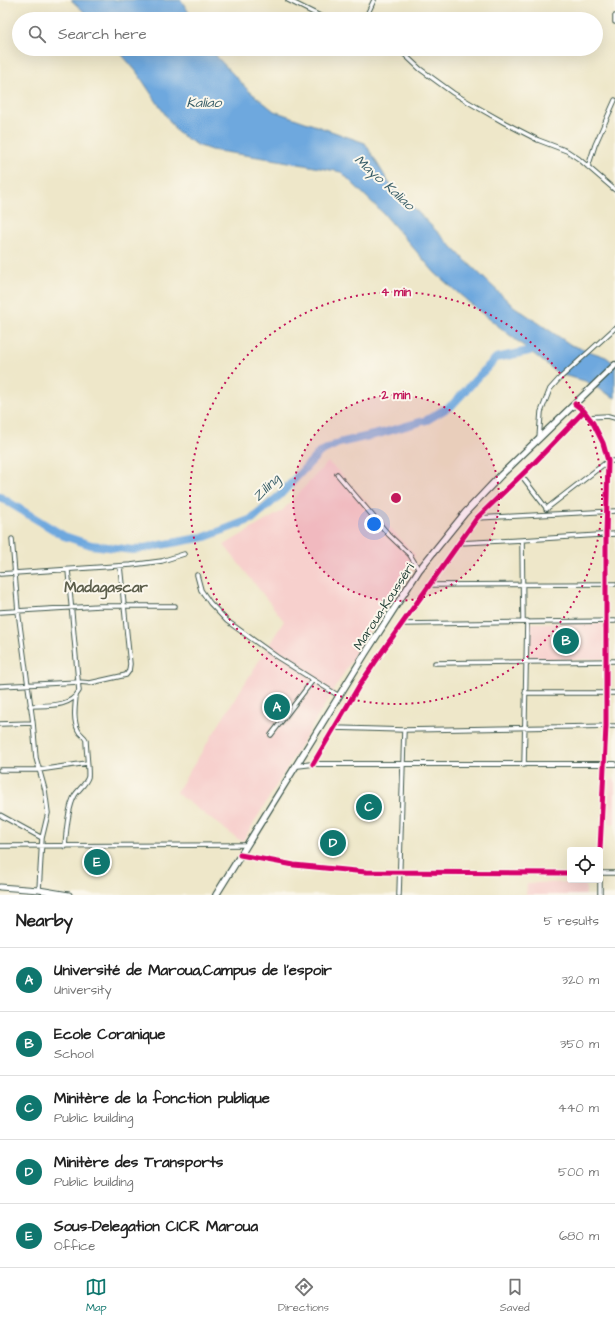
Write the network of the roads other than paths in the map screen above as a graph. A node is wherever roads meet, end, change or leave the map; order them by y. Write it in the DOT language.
graph roads {
  1 [pos="288,0"];
  2 [pos="374,0"];
  3 [pos="312,12"];
  4 [pos="368,12"];
  5 [pos="615,16"];
  6 [pos="615,22"];
  7 [pos="405,56"];
  8 [pos="615,100"];
  9 [pos="588,167"];
  10 [pos="615,190"];
  11 [pos="615,328"];
  12 [pos="615,365"];
  13 [pos="575,404"];
  14 [pos="584,411"];
  15 [pos="588,417"];
  16 [pos="615,418"];
  17 [pos="539,439"];
  18 [pos="608,461"];
  19 [pos="615,461"];
  20 [pos="337,474"];
  21 [pos="521,476"];
  22 [pos="546,509"];
  23 [pos="615,511"];
  24 [pos="607,512"];
  25 [pos="550,514"];
  26 [pos="476,518"];
  27 [pos="606,534"];
  28 [pos="615,534"];
  29 [pos="12,539"];
  30 [pos="522,540"];
  31 [pos="459,543"];
  32 [pos="184,554"];
  33 [pos="120,566"];
  34 [pos="68,570"];
  35 [pos="419,570"];
  36 [pos="14,573"];
  37 [pos="0,574"];
  38 [pos="197,575"];
  39 [pos="605,584"];
  40 [pos="615,584"];
  41 [pos="430,585"];
  42 [pos="523,585"];
  43 [pos="124,606"];
  44 [pos="175,606"];
  45 [pos="71,607"];
  46 [pos="18,611"];
  47 [pos="0,612"];
  48 [pos="615,620"];
  49 [pos="525,621"];
  50 [pos="607,621"];
  51 [pos="402,624"];
  52 [pos="607,661"];
  53 [pos="615,661"];
  54 [pos="526,662"];
  55 [pos="435,663"];
  56 [pos="313,680"];
  57 [pos="79,682"];
  58 [pos="28,684"];
  59 [pos="0,686"];
  60 [pos="525,693"];
  61 [pos="606,693"];
  62 [pos="615,693"];
  63 [pos="76,696"];
  64 [pos="339,696"];
  65 [pos="30,706"];
  66 [pos="33,723"];
  67 [pos="0,724"];
  68 [pos="606,726"];
  69 [pos="615,726"];
  70 [pos="524,727"];
  71 [pos="335,728"];
  72 [pos="404,730"];
  73 [pos="271,735"];
  74 [pos="87,764"];
  75 [pos="313,764"];
  76 [pos="605,764"];
  77 [pos="615,764"];
  78 [pos="403,765"];
  79 [pos="524,765"];
  80 [pos="296,766"];
  81 [pos="0,770"];
  82 [pos="39,770"];
  83 [pos="0,815"];
  84 [pos="42,838"];
  85 [pos="247,845"];
  86 [pos="0,846"];
  87 [pos="42,847"];
  88 [pos="65,847"];
  89 [pos="600,847"];
  90 [pos="240,855"];
  91 [pos="399,873"];
  92 [pos="567,873"];
  93 [pos="603,873"];
  94 [pos="615,873"];
  95 [pos="600,883"];
  96 [pos="0,887"];
  97 [pos="39,890"];
  98 [pos="69,895"];
  99 [pos="216,895"];
  100 [pos="399,895"];
  101 [pos="600,895"];
  1 -- 3 [label="street"];
  2 -- 4 [label="street"];
  5 -- 6 [label="street"];
  7 -- 9 [label="street"];
  8 -- 9 [label="street"];
  9 -- 10 [label="street"];
  11 -- 17 [label="street"];
  12 -- 13 [label="highway, Maroua-Kousséri"];
  13 -- 14 [label="street"];
  13 -- 17 [label="highway, Maroua-Kousséri"];
  14 -- 15 [label="street"];
  14 -- 21 [label="street"];
  15 -- 16 [label="street"];
  15 -- 18 [label="street"];
  17 -- 35 [label="highway, Maroua-Kousséri"];
  18 -- 19 [label="street"];
  18 -- 22 [label="street"];
  18 -- 24 [label="street"];
  20 -- 35 [label="street"];
  21 -- 22 [label="street"];
  21 -- 26 [label="street"];
  22 -- 25 [label="street"];
  23 -- 24 [label="street"];
  24 -- 25 [label="street"];
  24 -- 27 [label="street"];
  25 -- 26 [label="street"];
  26 -- 31 [label="street"];
  27 -- 28 [label="street"];
  27 -- 30 [label="street"];
  27 -- 39 [label="street"];
  29 -- 36 [label="street"];
  30 -- 31 [label="street"];
  30 -- 42 [label="street"];
  31 -- 41 [label="street"];
  32 -- 33 [label="street"];
  33 -- 34 [label="street"];
  33 -- 43 [label="street"];
  34 -- 36 [label="street"];
  34 -- 45 [label="street"];
  35 -- 64 [label="highway, Maroua-Kousséri"];
  36 -- 37 [label="street"];
  36 -- 46 [label="street"];
  38 -- 56 [label="street"];
  39 -- 40 [label="street"];
  39 -- 42 [label="street"];
  39 -- 50 [label="street"];
  41 -- 42 [label="street"];
  41 -- 51 [label="street"];
  42 -- 49 [label="street"];
  43 -- 44 [label="street"];
  43 -- 45 [label="street"];
  43 -- 57 [label="street"];
  45 -- 46 [label="street"];
  45 -- 57 [label="street"];
  46 -- 47 [label="street"];
  46 -- 58 [label="street"];
  48 -- 50 [label="street"];
  49 -- 50 [label="street"];
  49 -- 51 [label="street"];
  49 -- 54 [label="street"];
  50 -- 52 [label="street"];
  51 -- 71 [label="street"];
  52 -- 53 [label="street"];
  52 -- 54 [label="street"];
  52 -- 61 [label="street"];
  54 -- 55 [label="street"];
  54 -- 60 [label="street"];
  56 -- 64 [label="street"];
  56 -- 73 [label="street"];
  57 -- 58 [label="street"];
  57 -- 63 [label="street"];
  58 -- 59 [label="street"];
  58 -- 65 [label="street"];
  60 -- 61 [label="street"];
  60 -- 70 [label="street"];
  61 -- 62 [label="street"];
  61 -- 68 [label="street"];
  63 -- 65 [label="street"];
  63 -- 74 [label="street"];
  64 -- 80 [label="highway, Maroua-Kousséri"];
  65 -- 66 [label="street"];
  66 -- 67 [label="street"];
  66 -- 82 [label="street"];
  68 -- 69 [label="street"];
  68 -- 70 [label="street"];
  68 -- 76 [label="street"];
  70 -- 72 [label="street"];
  70 -- 79 [label="street"];
  71 -- 72 [label="street"];
  71 -- 75 [label="street"];
  72 -- 78 [label="street"];
  74 -- 82 [label="street"];
  74 -- 88 [label="street"];
  75 -- 78 [label="street"];
  75 -- 80 [label="street"];
  76 -- 77 [label="street"];
  76 -- 79 [label="street"];
  76 -- 89 [label="street"];
  78 -- 79 [label="street"];
  78 -- 91 [label="street"];
  80 -- 85 [label="highway, Maroua-Kousséri"];
  81 -- 82 [label="street"];
  82 -- 84 [label="street"];
  83 -- 84 [label="street"];
  84 -- 87 [label="street"];
  85 -- 88 [label="street"];
  85 -- 90 [label="highway, Maroua-Kousséri"];
  86 -- 87 [label="street"];
  87 -- 88 [label="street"];
  87 -- 97 [label="street"];
  90 -- 91 [label="street"];
  90 -- 99 [label="highway, Maroua-Kousséri"];
  91 -- 92 [label="street"];
  91 -- 100 [label="street"];
  93 -- 94 [label="street"];
  95 -- 101 [label="street"];
  96 -- 97 [label="main road"];
  97 -- 98 [label="main road"];
}
